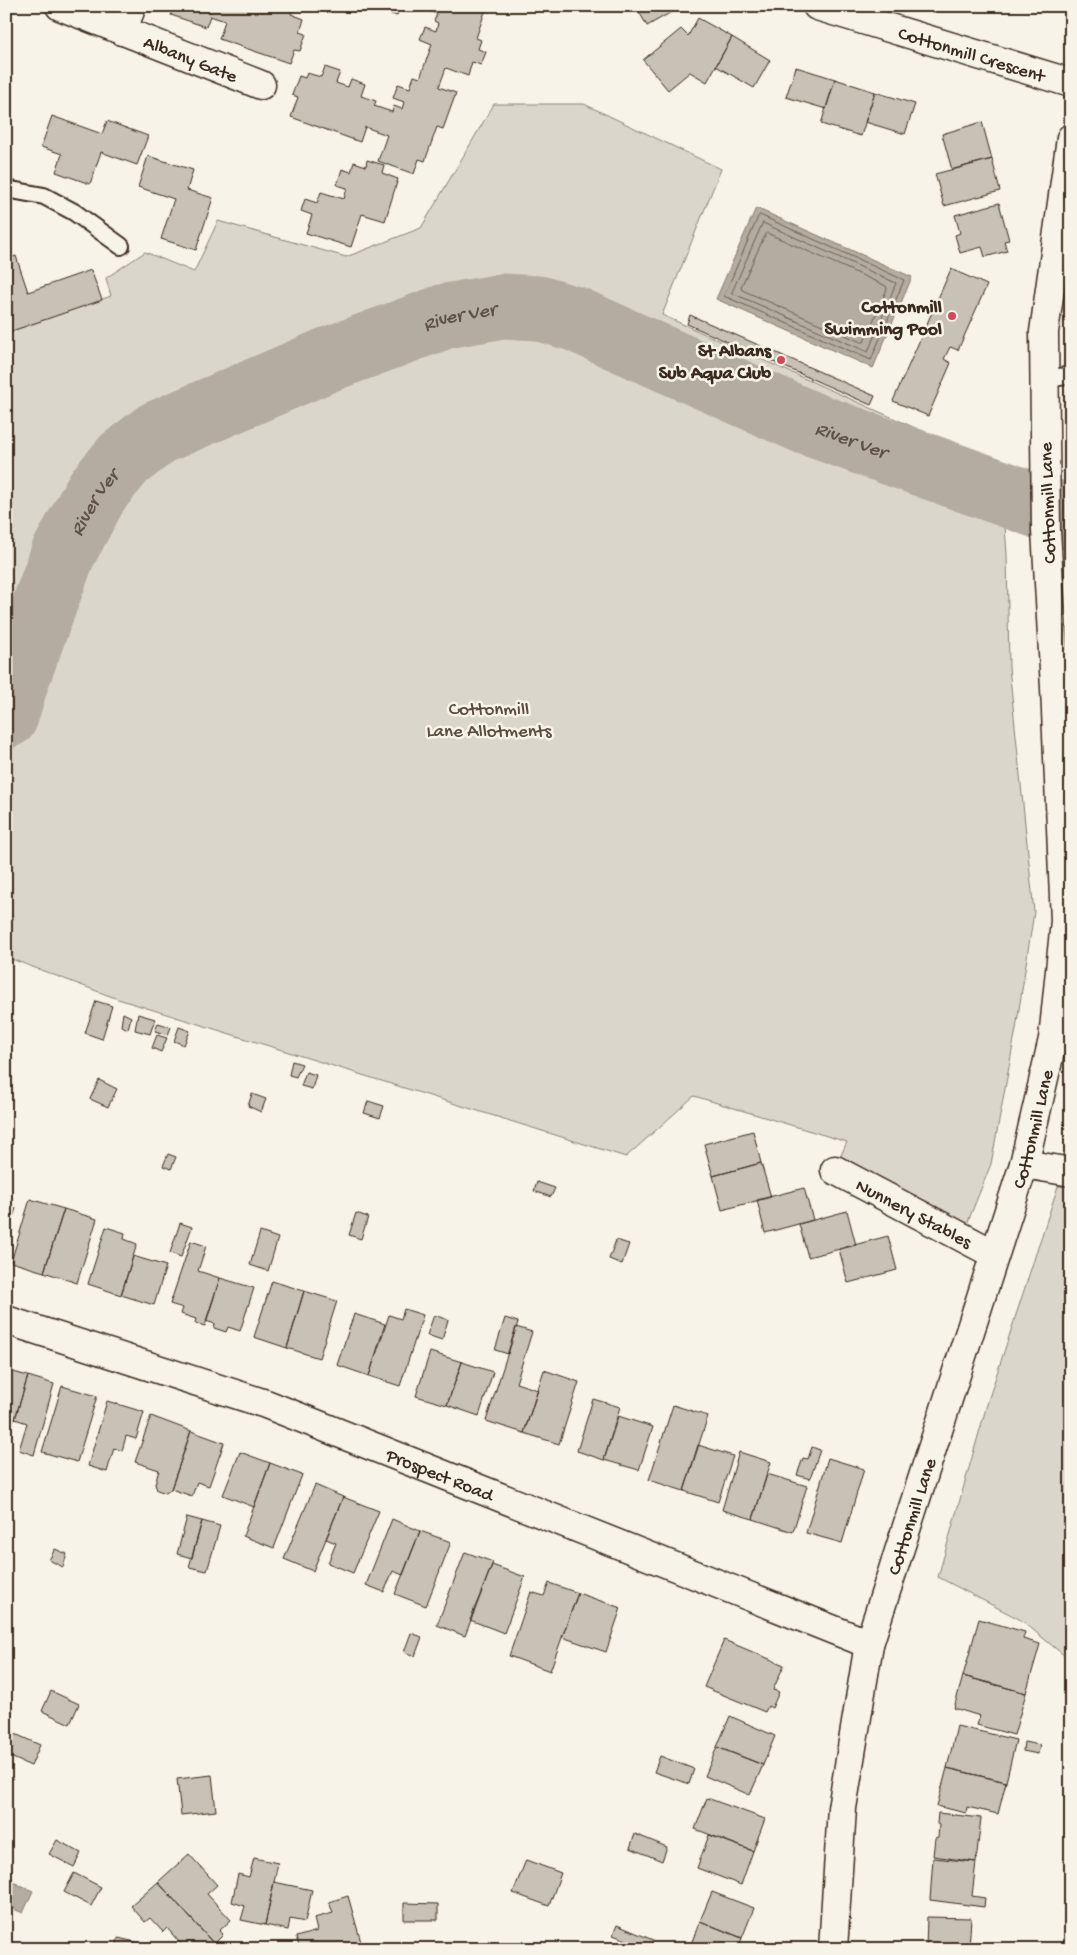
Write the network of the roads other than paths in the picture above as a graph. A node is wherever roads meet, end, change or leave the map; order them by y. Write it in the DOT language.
graph roads {
  1 [pos="60,6"];
  2 [pos="817,6"];
  3 [pos="127,19"];
  4 [pos="1071,83"];
  5 [pos="260,85"];
  6 [pos="1071,138"];
  7 [pos="6,189"];
  8 [pos="122,246"];
  9 [pos="1071,375"];
  10 [pos="1043,380"];
  11 [pos="1024,1164"];
  12 [pos="835,1170"];
  13 [pos="1071,1172"];
  14 [pos="994,1254"];
  15 [pos="6,1320"];
  16 [pos="869,1644"];
  17 [pos="833,1949"];
  1 -- 3 [label="street, Albany Gate"];
  2 -- 4 [label="street, Cottonmill Crescent"];
  3 -- 5 [label="street, Albany Gate"];
  6 -- 10 [label="street, Cottonmill Lane"];
  7 -- 8 [label="lane"];
  9 -- 10 [label="lane"];
  10 -- 11 [label="street, Cottonmill Lane"];
  11 -- 13 [label="street"];
  11 -- 14 [label="street, Cottonmill Lane"];
  12 -- 14 [label="street, Nunnery Stables"];
  14 -- 16 [label="street, Cottonmill Lane"];
  15 -- 16 [label="street, Prospect Road"];
  16 -- 17 [label="street, Cottonmill Lane"];
}
